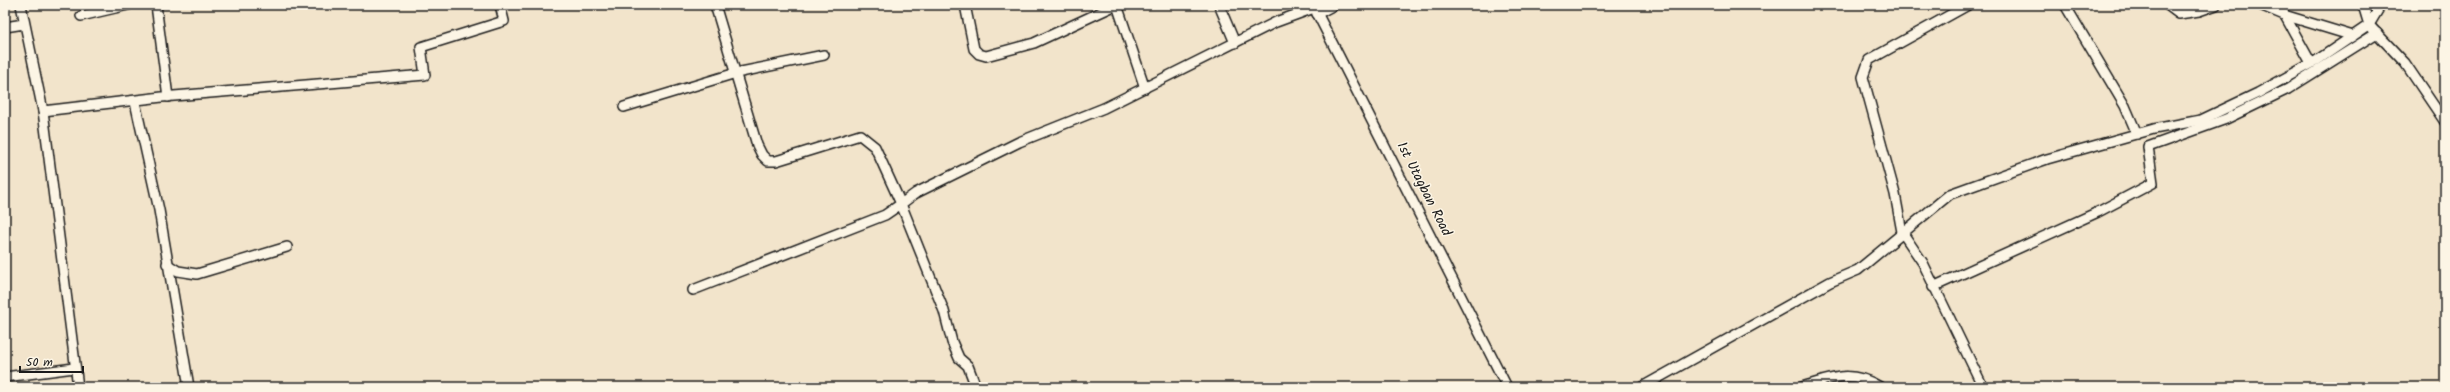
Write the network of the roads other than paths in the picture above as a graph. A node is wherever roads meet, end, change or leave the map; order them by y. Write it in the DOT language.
graph roads {
  1 [pos="21,5"];
  2 [pos="128,5"];
  3 [pos="156,5"];
  4 [pos="500,5"];
  5 [pos="715,5"];
  6 [pos="965,5"];
  7 [pos="1117,5"];
  8 [pos="1219,5"];
  9 [pos="1334,5"];
  10 [pos="1968,5"];
  11 [pos="2066,5"];
  12 [pos="2167,5"];
  13 [pos="2216,5"];
  14 [pos="2260,5"];
  15 [pos="2279,5"];
  16 [pos="2363,5"];
  17 [pos="2381,5"];
  18 [pos="1315,9"];
  19 [pos="2284,15"];
  20 [pos="81,16"];
  21 [pos="24,24"];
  22 [pos="2369,25"];
  23 [pos="5,27"];
  24 [pos="2376,33"];
  25 [pos="2353,36"];
  26 [pos="1235,43"];
  27 [pos="824,55"];
  28 [pos="2311,64"];
  29 [pos="736,73"];
  30 [pos="1145,88"];
  31 [pos="168,97"];
  32 [pos="135,102"];
  33 [pos="624,107"];
  34 [pos="43,111"];
  35 [pos="2445,122"];
  36 [pos="2137,134"];
  37 [pos="901,204"];
  38 [pos="1902,232"];
  39 [pos="287,247"];
  40 [pos="167,264"];
  41 [pos="1933,287"];
  42 [pos="693,290"];
  43 [pos="74,368"];
  44 [pos="5,377"];
  45 [pos="78,387"];
  46 [pos="189,387"];
  47 [pos="976,387"];
  48 [pos="1507,387"];
  49 [pos="1642,387"];
  50 [pos="1802,387"];
  51 [pos="1880,387"];
  52 [pos="1983,387"];
  1 -- 21 [label="street"];
  2 -- 20 [label="street"];
  3 -- 31 [label="street"];
  4 -- 31 [label="street"];
  5 -- 29 [label="street"];
  6 -- 7 [label="street"];
  7 -- 30 [label="street"];
  8 -- 26 [label="street"];
  9 -- 18 [label="street"];
  10 -- 38 [label="street"];
  11 -- 36 [label="street"];
  12 -- 13 [label="street"];
  14 -- 19 [label="street"];
  15 -- 19 [label="street"];
  16 -- 22 [label="street"];
  17 -- 22 [label="street"];
  18 -- 26 [label="street"];
  18 -- 48 [label="street, 1st Utagban Road"];
  19 -- 25 [label="street"];
  19 -- 28 [label="street"];
  21 -- 23 [label="street"];
  21 -- 34 [label="street"];
  22 -- 24 [label="street"];
  22 -- 25 [label="street"];
  24 -- 35 [label="street"];
  24 -- 41 [label="street"];
  25 -- 28 [label="street"];
  26 -- 30 [label="street"];
  27 -- 29 [label="street"];
  28 -- 36 [label="street"];
  29 -- 33 [label="street"];
  29 -- 37 [label="street"];
  30 -- 37 [label="street"];
  31 -- 32 [label="street"];
  32 -- 34 [label="street"];
  32 -- 40 [label="street"];
  34 -- 43 [label="street"];
  36 -- 38 [label="street"];
  37 -- 42 [label="street"];
  37 -- 47 [label="street"];
  38 -- 41 [label="street"];
  38 -- 49 [label="street"];
  39 -- 40 [label="street"];
  40 -- 46 [label="street"];
  41 -- 52 [label="street"];
  43 -- 44 [label="street"];
  43 -- 45 [label="street"];
  50 -- 51 [label="street"];
}
